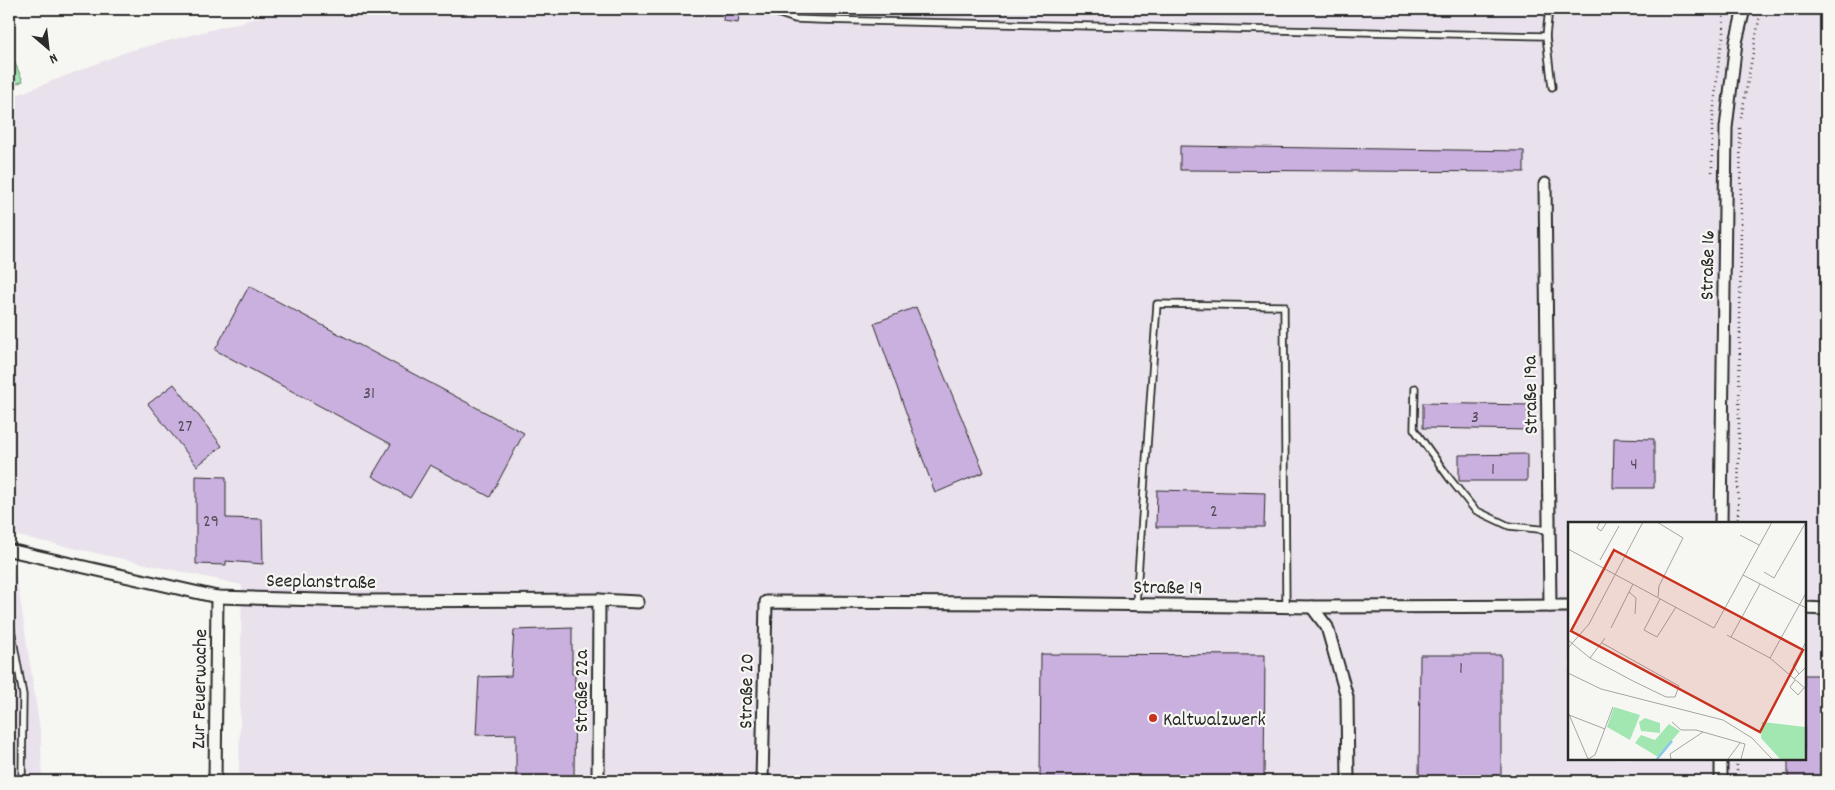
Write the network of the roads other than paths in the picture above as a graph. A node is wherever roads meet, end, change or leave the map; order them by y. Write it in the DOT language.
graph roads {
  1 [pos="777,9"];
  2 [pos="1549,9"];
  3 [pos="1744,9"];
  4 [pos="1546,36"];
  5 [pos="1552,87"];
  6 [pos="1545,184"];
  7 [pos="1415,388"];
  8 [pos="1721,522"];
  9 [pos="1549,530"];
  10 [pos="9,550"];
  11 [pos="218,597"];
  12 [pos="599,600"];
  13 [pos="638,602"];
  14 [pos="766,602"];
  15 [pos="1136,604"];
  16 [pos="1550,606"];
  17 [pos="1568,606"];
  18 [pos="1286,607"];
  19 [pos="1312,607"];
  20 [pos="1805,608"];
  21 [pos="1826,609"];
  22 [pos="9,626"];
  23 [pos="1721,760"];
  24 [pos="22,781"];
  25 [pos="215,781"];
  26 [pos="598,781"];
  27 [pos="762,781"];
  28 [pos="1348,781"];
  29 [pos="1721,781"];
  1 -- 4 [label="lane"];
  2 -- 4 [label="lane"];
  3 -- 8 [label="street, Straße 16"];
  4 -- 5 [label="lane"];
  6 -- 9 [label="street, Straße 19a"];
  7 -- 9 [label="lane"];
  9 -- 16 [label="street, Straße 19a"];
  10 -- 11 [label="street, Seeplanstraße"];
  11 -- 12 [label="street, Seeplanstraße"];
  11 -- 25 [label="street, Zur Feuerwache"];
  12 -- 13 [label="street, Seeplanstraße"];
  12 -- 26 [label="street, Straße 22a"];
  14 -- 15 [label="street, Straße 19"];
  14 -- 27 [label="street, Straße 20"];
  15 -- 18 [label="street, Straße 19"];
  15 -- 18 [label="lane"];
  16 -- 17 [label="street, Straße 19"];
  16 -- 19 [label="street, Straße 19"];
  18 -- 19 [label="street, Straße 19"];
  19 -- 28 [label="street"];
  20 -- 21 [label="street"];
  22 -- 24 [label="lane"];
  23 -- 29 [label="street"];
}
